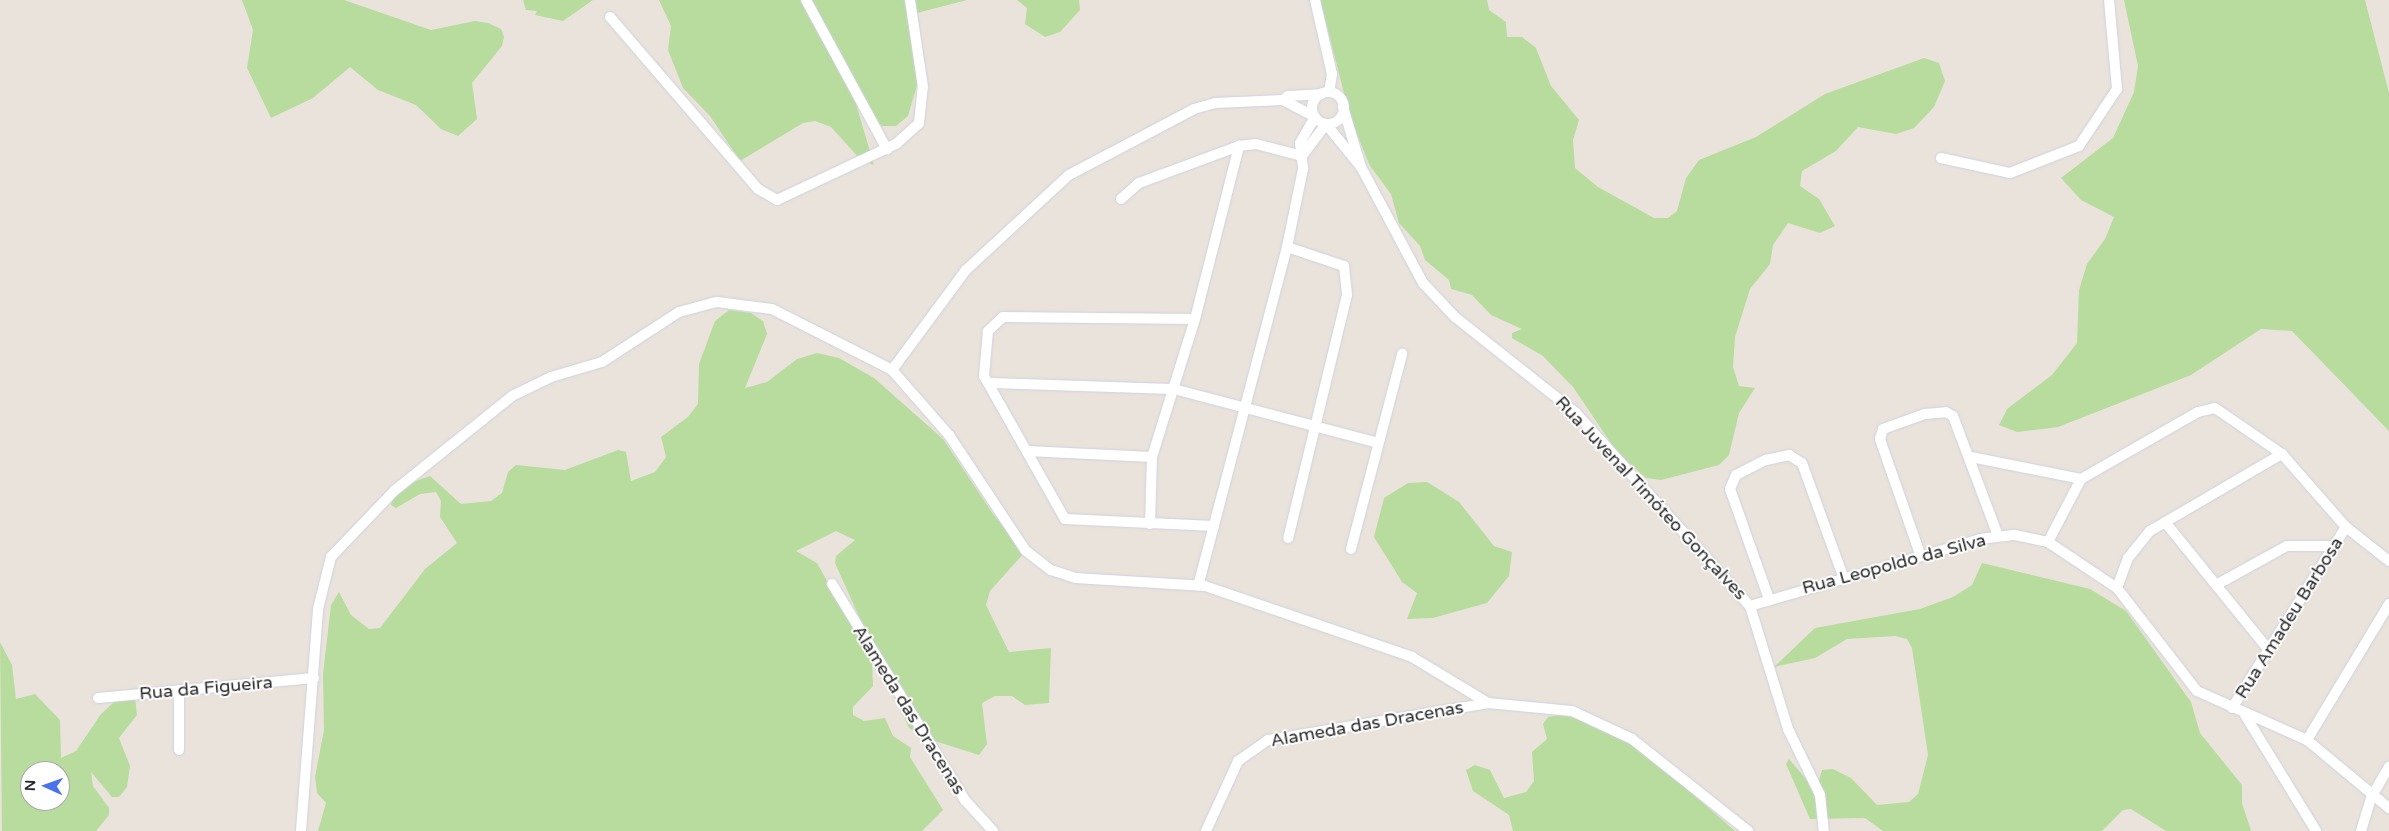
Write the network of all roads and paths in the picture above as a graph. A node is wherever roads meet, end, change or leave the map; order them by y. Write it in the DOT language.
graph roads {
  1 [pos="806,0"];
  2 [pos="910,0"];
  3 [pos="1315,0"];
  4 [pos="2110,0"];
  5 [pos="610,17"];
  6 [pos="1325,93"];
  7 [pos="1283,100"];
  8 [pos="1343,107"];
  9 [pos="1315,117"];
  10 [pos="1326,124"];
  11 [pos="1239,146"];
  12 [pos="887,149"];
  13 [pos="1302,156"];
  14 [pos="1941,158"];
  15 [pos="1362,167"];
  16 [pos="1121,199"];
  17 [pos="1286,247"];
  18 [pos="1195,319"];
  19 [pos="1402,354"];
  20 [pos="892,370"];
  21 [pos="988,384"];
  22 [pos="1174,388"];
  23 [pos="1245,408"];
  24 [pos="1315,426"];
  25 [pos="1378,442"];
  26 [pos="1026,451"];
  27 [pos="2282,454"];
  28 [pos="1152,457"];
  29 [pos="1971,457"];
  30 [pos="2081,479"];
  31 [pos="2165,522"];
  32 [pos="1150,524"];
  33 [pos="1214,526"];
  34 [pos="2346,527"];
  35 [pos="1998,536"];
  36 [pos="1288,538"];
  37 [pos="2048,542"];
  38 [pos="2333,546"];
  39 [pos="1351,549"];
  40 [pos="1920,554"];
  41 [pos="2389,561"];
  42 [pos="1843,576"];
  43 [pos="832,584"];
  44 [pos="2216,585"];
  45 [pos="1198,586"];
  46 [pos="2117,588"];
  47 [pos="1768,599"];
  48 [pos="2389,604"];
  49 [pos="1750,606"];
  50 [pos="2268,649"];
  51 [pos="314,678"];
  52 [pos="179,690"];
  53 [pos="98,698"];
  54 [pos="1488,703"];
  55 [pos="2232,708"];
  56 [pos="2245,714"];
  57 [pos="2307,740"];
  58 [pos="179,750"];
  59 [pos="2389,766"];
  60 [pos="2372,796"];
  61 [pos="2389,808"];
  62 [pos="301,831"];
  63 [pos="993,831"];
  64 [pos="1206,831"];
  65 [pos="1748,831"];
  66 [pos="1824,831"];
  67 [pos="2316,831"];
  68 [pos="2361,831"];
  1 -- 12 [label="street"];
  2 -- 12 [label="street"];
  3 -- 6 [label="street"];
  4 -- 14 [label="street"];
  5 -- 12 [label="street"];
  6 -- 7 [label="street"];
  6 -- 8 [label="street"];
  6 -- 9 [label="street"];
  7 -- 9 [label="street"];
  7 -- 20 [label="street"];
  8 -- 10 [label="street"];
  8 -- 15 [label="street, Rua Juvenal Timóteo Gonçalves"];
  9 -- 10 [label="street"];
  9 -- 13 [label="street"];
  10 -- 13 [label="street"];
  10 -- 15 [label="street, Rua Juvenal Timóteo Gonçalves"];
  11 -- 13 [label="street"];
  11 -- 16 [label="street"];
  11 -- 18 [label="street"];
  13 -- 17 [label="street"];
  15 -- 49 [label="street, Rua Juvenal Timóteo Gonçalves"];
  17 -- 23 [label="street"];
  17 -- 24 [label="street"];
  18 -- 21 [label="street"];
  18 -- 22 [label="street"];
  19 -- 25 [label="street"];
  20 -- 45 [label="street"];
  20 -- 51 [label="street"];
  21 -- 22 [label="street"];
  21 -- 26 [label="street"];
  22 -- 23 [label="street"];
  22 -- 28 [label="street"];
  23 -- 24 [label="street"];
  23 -- 33 [label="street"];
  24 -- 25 [label="street"];
  24 -- 36 [label="street"];
  25 -- 39 [label="street"];
  26 -- 28 [label="street"];
  26 -- 32 [label="street"];
  27 -- 30 [label="street"];
  27 -- 31 [label="street"];
  27 -- 34 [label="street"];
  28 -- 32 [label="street"];
  29 -- 30 [label="street"];
  29 -- 35 [label="street"];
  29 -- 40 [label="street"];
  30 -- 37 [label="street"];
  31 -- 44 [label="street"];
  31 -- 46 [label="street"];
  32 -- 33 [label="street"];
  33 -- 45 [label="street"];
  34 -- 38 [label="street, Rua Amadeu Barbosa"];
  34 -- 41 [label="street"];
  35 -- 37 [label="street, Rua Leopoldo da Silva"];
  35 -- 40 [label="street, Rua Leopoldo da Silva"];
  37 -- 46 [label="street, Rua Leopoldo da Silva"];
  38 -- 44 [label="street"];
  38 -- 50 [label="street, Rua Amadeu Barbosa"];
  40 -- 42 [label="street, Rua Leopoldo da Silva"];
  42 -- 47 [label="street, Rua Leopoldo da Silva"];
  42 -- 47 [label="street"];
  43 -- 63 [label="street, Alameda das Dracenas"];
  44 -- 50 [label="street"];
  45 -- 54 [label="street"];
  46 -- 55 [label="street, Rua Leopoldo da Silva"];
  47 -- 49 [label="street, Rua Leopoldo da Silva"];
  48 -- 57 [label="street"];
  49 -- 66 [label="street"];
  50 -- 55 [label="street, Rua Amadeu Barbosa"];
  51 -- 52 [label="street, Rua da Figueira"];
  51 -- 62 [label="street"];
  52 -- 53 [label="street, Rua da Figueira"];
  52 -- 58 [label="street"];
  54 -- 64 [label="street, Alameda das Dracenas"];
  54 -- 65 [label="street"];
  55 -- 56 [label="street, Rua Leopoldo da Silva"];
  56 -- 57 [label="street, Rua Leopoldo da Silva"];
  56 -- 67 [label="street"];
  57 -- 60 [label="street, Rua Leopoldo da Silva"];
  59 -- 60 [label="street"];
  60 -- 61 [label="street, Rua Leopoldo da Silva"];
  60 -- 68 [label="street"];
}
